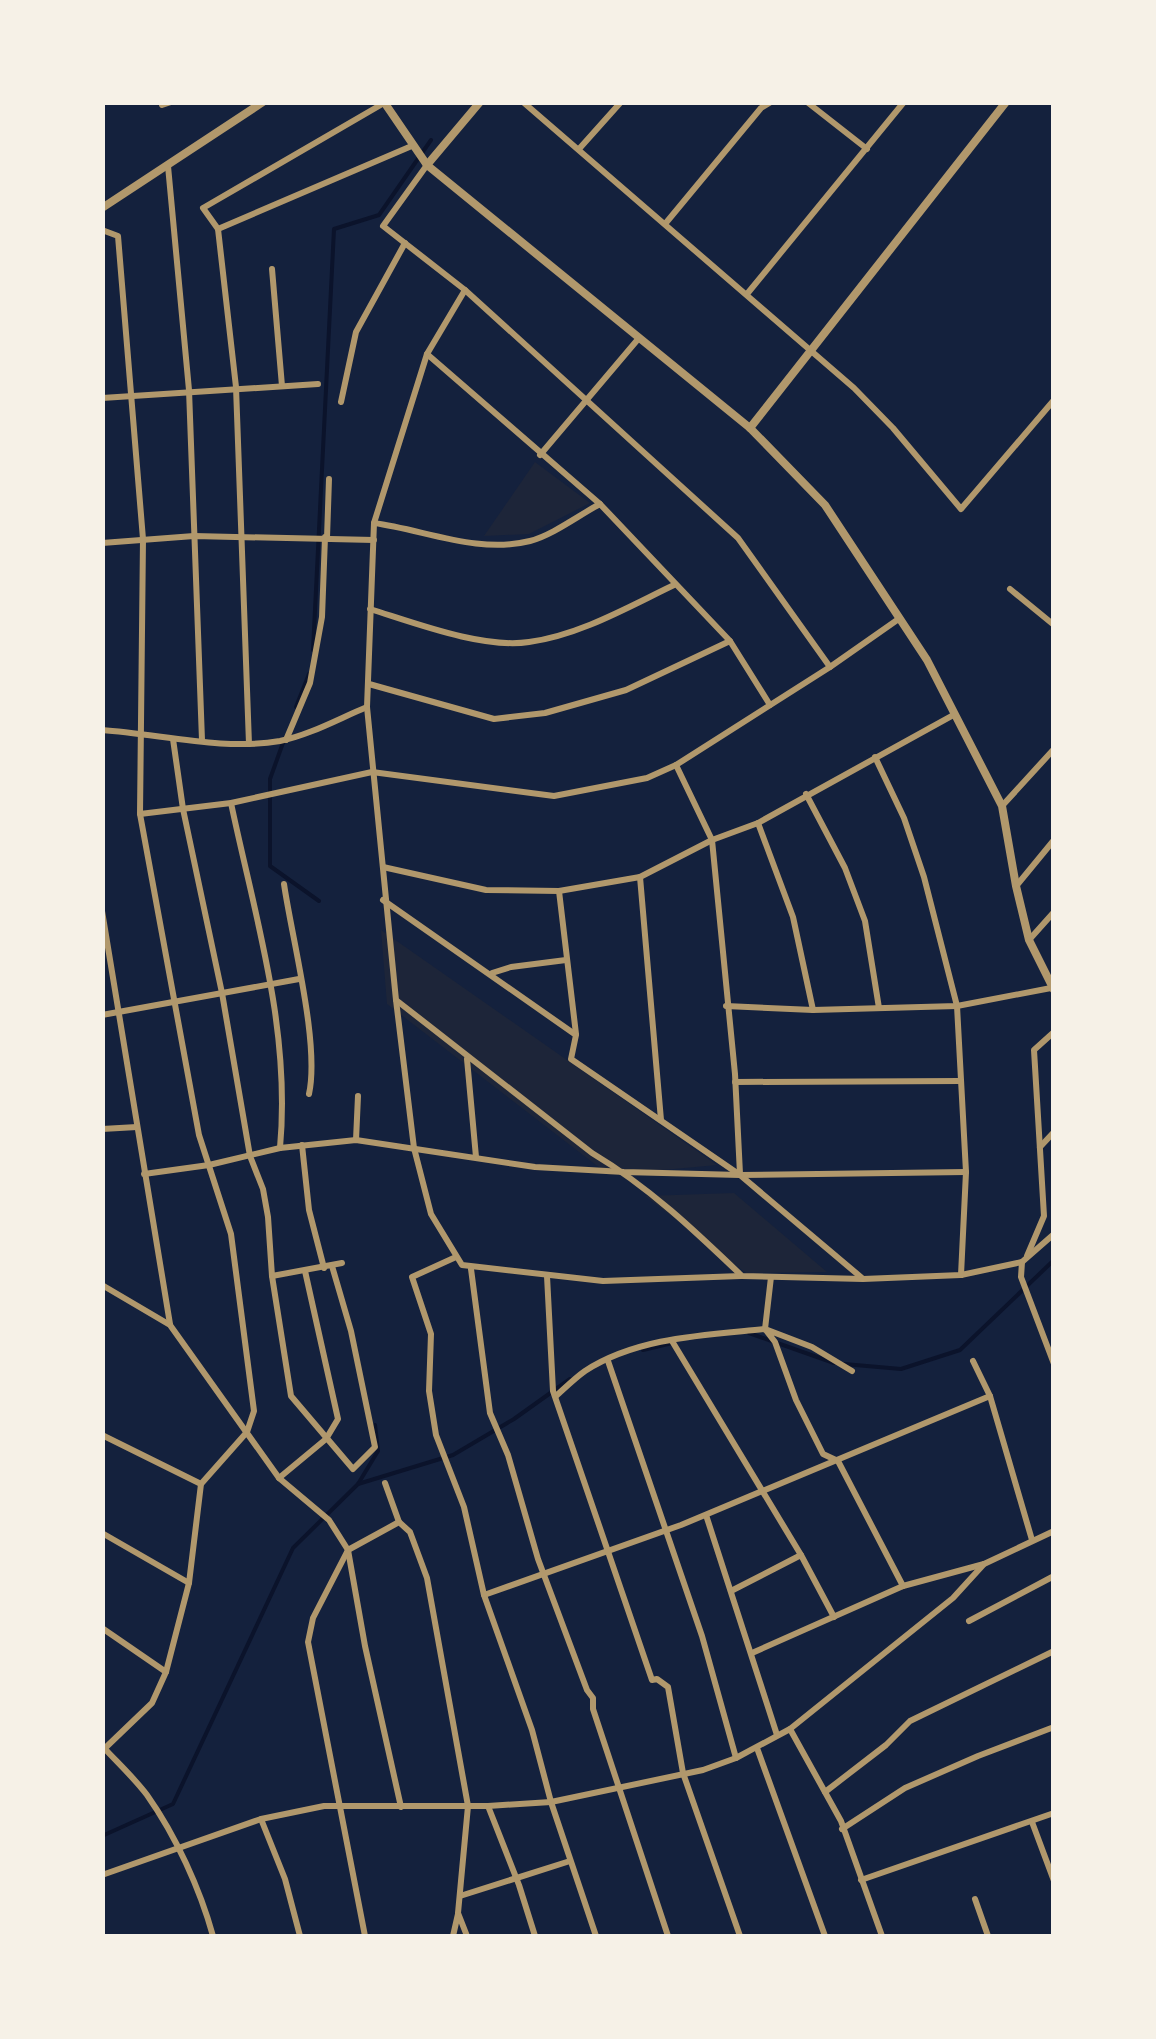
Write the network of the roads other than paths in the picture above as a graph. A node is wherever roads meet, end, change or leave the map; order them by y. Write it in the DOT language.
graph roads {
  1 [pos="263,102"];
  2 [pos="384,102"];
  3 [pos="480,102"];
  4 [pos="523,102"];
  5 [pos="621,102"];
  6 [pos="771,102"];
  7 [pos="807,102"];
  8 [pos="904,102"];
  9 [pos="1006,102"];
  10 [pos="416,147"];
  11 [pos="867,148"];
  12 [pos="579,150"];
  13 [pos="426,163"];
  14 [pos="168,166"];
  15 [pos="102,208"];
  16 [pos="664,224"];
  17 [pos="218,229"];
  18 [pos="102,230"];
  19 [pos="405,243"];
  20 [pos="272,269"];
  21 [pos="465,290"];
  22 [pos="747,294"];
  23 [pos="639,338"];
  24 [pos="810,352"];
  25 [pos="427,354"];
  26 [pos="318,384"];
  27 [pos="282,386"];
  28 [pos="236,388"];
  29 [pos="188,390"];
  30 [pos="131,396"];
  31 [pos="102,398"];
  32 [pos="586,398"];
  33 [pos="1054,400"];
  34 [pos="341,402"];
  35 [pos="750,428"];
  36 [pos="540,455"];
  37 [pos="328,479"];
  38 [pos="600,504"];
  39 [pos="374,524"];
  40 [pos="194,536"];
  41 [pos="242,536"];
  42 [pos="326,538"];
  43 [pos="143,539"];
  44 [pos="374,540"];
  45 [pos="102,542"];
  46 [pos="674,585"];
  47 [pos="1010,589"];
  48 [pos="370,610"];
  49 [pos="900,618"];
  50 [pos="1054,625"];
  51 [pos="730,641"];
  52 [pos="830,667"];
  53 [pos="369,684"];
  54 [pos="770,705"];
  55 [pos="368,707"];
  56 [pos="955,714"];
  57 [pos="102,730"];
  58 [pos="142,733"];
  59 [pos="173,739"];
  60 [pos="202,740"];
  61 [pos="282,740"];
  62 [pos="249,744"];
  63 [pos="1054,749"];
  64 [pos="876,756"];
  65 [pos="676,765"];
  66 [pos="372,772"];
  67 [pos="806,794"];
  68 [pos="231,802"];
  69 [pos="1002,806"];
  70 [pos="183,809"];
  71 [pos="140,814"];
  72 [pos="758,822"];
  73 [pos="712,840"];
  74 [pos="1054,840"];
  75 [pos="383,866"];
  76 [pos="640,877"];
  77 [pos="284,884"];
  78 [pos="1016,886"];
  79 [pos="559,891"];
  80 [pos="384,900"];
  81 [pos="102,911"];
  82 [pos="1054,912"];
  83 [pos="1030,940"];
  84 [pos="566,960"];
  85 [pos="491,973"];
  86 [pos="299,979"];
  87 [pos="272,983"];
  88 [pos="1052,989"];
  89 [pos="222,993"];
  90 [pos="396,1000"];
  91 [pos="173,1002"];
  92 [pos="726,1006"];
  93 [pos="957,1006"];
  94 [pos="879,1008"];
  95 [pos="813,1010"];
  96 [pos="118,1012"];
  97 [pos="102,1015"];
  98 [pos="1054,1032"];
  99 [pos="576,1035"];
  100 [pos="467,1057"];
  101 [pos="960,1081"];
  102 [pos="735,1082"];
  103 [pos="310,1094"];
  104 [pos="358,1096"];
  105 [pos="662,1122"];
  106 [pos="137,1127"];
  107 [pos="102,1129"];
  108 [pos="1054,1132"];
  109 [pos="356,1140"];
  110 [pos="302,1145"];
  111 [pos="280,1148"];
  112 [pos="414,1148"];
  113 [pos="1039,1148"];
  114 [pos="250,1156"];
  115 [pos="476,1157"];
  116 [pos="209,1165"];
  117 [pos="624,1172"];
  118 [pos="966,1172"];
  119 [pos="144,1174"];
  120 [pos="740,1175"];
  121 [pos="1054,1234"];
  122 [pos="456,1258"];
  123 [pos="1024,1260"];
  124 [pos="342,1263"];
  125 [pos="328,1267"];
  126 [pos="472,1269"];
  127 [pos="305,1271"];
  128 [pos="961,1275"];
  129 [pos="272,1276"];
  130 [pos="547,1276"];
  131 [pos="742,1276"];
  132 [pos="771,1277"];
  133 [pos="863,1279"];
  134 [pos="102,1285"];
  135 [pos="170,1325"];
  136 [pos="765,1330"];
  137 [pos="672,1341"];
  138 [pos="608,1360"];
  139 [pos="973,1360"];
  140 [pos="1054,1364"];
  141 [pos="852,1371"];
  142 [pos="556,1396"];
  143 [pos="990,1396"];
  144 [pos="247,1432"];
  145 [pos="102,1434"];
  146 [pos="326,1439"];
  147 [pos="838,1461"];
  148 [pos="279,1478"];
  149 [pos="385,1483"];
  150 [pos="202,1484"];
  151 [pos="764,1492"];
  152 [pos="706,1516"];
  153 [pos="399,1522"];
  154 [pos="666,1530"];
  155 [pos="1054,1531"];
  156 [pos="102,1533"];
  157 [pos="1032,1540"];
  158 [pos="348,1550"];
  159 [pos="608,1553"];
  160 [pos="801,1555"];
  161 [pos="984,1564"];
  162 [pos="543,1573"];
  163 [pos="1054,1576"];
  164 [pos="189,1584"];
  165 [pos="903,1586"];
  166 [pos="731,1591"];
  167 [pos="484,1595"];
  168 [pos="834,1616"];
  169 [pos="969,1621"];
  170 [pos="102,1628"];
  171 [pos="1054,1652"];
  172 [pos="752,1653"];
  173 [pos="166,1672"];
  174 [pos="1054,1728"];
  175 [pos="790,1729"];
  176 [pos="777,1735"];
  177 [pos="757,1748"];
  178 [pos="103,1749"];
  179 [pos="736,1758"];
  180 [pos="683,1773"];
  181 [pos="618,1786"];
  182 [pos="826,1792"];
  183 [pos="550,1802"];
  184 [pos="468,1806"];
  185 [pos="488,1806"];
  186 [pos="338,1807"];
  187 [pos="401,1808"];
  188 [pos="1054,1812"];
  189 [pos="261,1819"];
  190 [pos="1032,1822"];
  191 [pos="842,1829"];
  192 [pos="177,1849"];
  193 [pos="570,1860"];
  194 [pos="102,1875"];
  195 [pos="517,1879"];
  196 [pos="861,1880"];
  197 [pos="1054,1881"];
  198 [pos="460,1896"];
  199 [pos="975,1898"];
  200 [pos="458,1913"];
  201 [pos="213,1936"];
  202 [pos="300,1936"];
  203 [pos="365,1936"];
  204 [pos="452,1936"];
  205 [pos="467,1936"];
  206 [pos="535,1936"];
  207 [pos="596,1936"];
  208 [pos="668,1936"];
  209 [pos="740,1936"];
  210 [pos="825,1936"];
  211 [pos="882,1936"];
  212 [pos="988,1936"];
  1 -- 14 [label="street"];
  2 -- 10 [label="street"];
  2 -- 17 [label="street"];
  3 -- 13 [label="street"];
  4 -- 12 [label="street"];
  5 -- 12 [label="street"];
  6 -- 16 [label="street"];
  7 -- 11 [label="street"];
  8 -- 11 [label="street"];
  9 -- 24 [label="street"];
  10 -- 13 [label="street"];
  10 -- 17 [label="street"];
  11 -- 22 [label="street"];
  12 -- 16 [label="street"];
  13 -- 19 [label="street"];
  13 -- 23 [label="street"];
  14 -- 15 [label="street"];
  14 -- 29 [label="street"];
  16 -- 22 [label="street"];
  17 -- 28 [label="street"];
  18 -- 30 [label="street"];
  19 -- 21 [label="street"];
  19 -- 34 [label="street"];
  20 -- 27 [label="street"];
  21 -- 25 [label="street"];
  21 -- 32 [label="street"];
  22 -- 24 [label="street"];
  23 -- 32 [label="street"];
  23 -- 35 [label="street"];
  24 -- 33 [label="street"];
  24 -- 35 [label="street"];
  25 -- 36 [label="street"];
  25 -- 39 [label="street"];
  26 -- 27 [label="street"];
  27 -- 28 [label="street"];
  28 -- 29 [label="street"];
  28 -- 41 [label="street"];
  29 -- 30 [label="street"];
  29 -- 40 [label="street"];
  30 -- 31 [label="street"];
  30 -- 43 [label="street"];
  32 -- 36 [label="street"];
  32 -- 52 [label="street"];
  35 -- 49 [label="street"];
  36 -- 38 [label="street"];
  37 -- 42 [label="street"];
  38 -- 39 [label="street"];
  38 -- 46 [label="street"];
  39 -- 44 [label="street"];
  40 -- 41 [label="street"];
  40 -- 43 [label="street"];
  40 -- 60 [label="street"];
  41 -- 42 [label="street"];
  41 -- 62 [label="street"];
  42 -- 44 [label="street"];
  42 -- 61 [label="street"];
  43 -- 45 [label="street"];
  43 -- 58 [label="street"];
  44 -- 48 [label="street"];
  46 -- 48 [label="street"];
  46 -- 51 [label="street"];
  47 -- 50 [label="street"];
  48 -- 53 [label="street"];
  49 -- 52 [label="street"];
  49 -- 56 [label="street"];
  51 -- 53 [label="street"];
  51 -- 54 [label="street"];
  52 -- 54 [label="street"];
  53 -- 55 [label="street"];
  54 -- 65 [label="street"];
  55 -- 61 [label="street"];
  55 -- 66 [label="street"];
  56 -- 64 [label="street"];
  56 -- 69 [label="street"];
  57 -- 58 [label="street"];
  58 -- 59 [label="street"];
  58 -- 71 [label="street"];
  59 -- 60 [label="street"];
  59 -- 70 [label="street"];
  60 -- 62 [label="street"];
  61 -- 62 [label="street"];
  63 -- 69 [label="street"];
  64 -- 67 [label="street"];
  64 -- 93 [label="street"];
  65 -- 66 [label="street"];
  65 -- 73 [label="street"];
  66 -- 68 [label="street"];
  66 -- 75 [label="street"];
  67 -- 72 [label="street"];
  67 -- 94 [label="street"];
  68 -- 70 [label="street"];
  68 -- 87 [label="street"];
  69 -- 78 [label="street"];
  70 -- 71 [label="street"];
  70 -- 89 [label="street"];
  71 -- 91 [label="street"];
  72 -- 73 [label="street"];
  72 -- 95 [label="street"];
  73 -- 76 [label="street"];
  73 -- 92 [label="street"];
  74 -- 78 [label="street"];
  75 -- 79 [label="street"];
  75 -- 80 [label="street"];
  76 -- 79 [label="street"];
  76 -- 105 [label="street"];
  77 -- 86 [label="street"];
  78 -- 83 [label="street"];
  79 -- 84 [label="street"];
  80 -- 85 [label="street"];
  80 -- 90 [label="street"];
  81 -- 96 [label="street"];
  82 -- 83 [label="street"];
  83 -- 88 [label="street"];
  84 -- 85 [label="street"];
  84 -- 99 [label="street"];
  85 -- 99 [label="street"];
  86 -- 87 [label="street"];
  86 -- 103 [label="street"];
  87 -- 89 [label="street"];
  87 -- 111 [label="street"];
  88 -- 93 [label="street"];
  89 -- 91 [label="street"];
  89 -- 114 [label="street"];
  90 -- 100 [label="street"];
  90 -- 112 [label="street"];
  91 -- 96 [label="street"];
  91 -- 116 [label="street"];
  92 -- 95 [label="street"];
  92 -- 102 [label="street"];
  93 -- 94 [label="street"];
  93 -- 101 [label="street"];
  94 -- 95 [label="street"];
  96 -- 97 [label="street"];
  96 -- 106 [label="street"];
  98 -- 113 [label="street"];
  99 -- 105 [label="street"];
  100 -- 115 [label="street"];
  100 -- 117 [label="street"];
  101 -- 102 [label="street"];
  101 -- 118 [label="street"];
  102 -- 120 [label="street"];
  104 -- 109 [label="street"];
  105 -- 120 [label="street"];
  106 -- 107 [label="street"];
  106 -- 119 [label="street"];
  108 -- 113 [label="street"];
  109 -- 110 [label="street"];
  109 -- 112 [label="street"];
  110 -- 111 [label="street"];
  110 -- 125 [label="street"];
  111 -- 114 [label="street"];
  112 -- 115 [label="street"];
  112 -- 122 [label="street"];
  113 -- 123 [label="street"];
  114 -- 116 [label="street"];
  114 -- 129 [label="street"];
  115 -- 117 [label="street"];
  116 -- 119 [label="street"];
  116 -- 144 [label="street"];
  117 -- 120 [label="street"];
  117 -- 131 [label="street"];
  118 -- 120 [label="street"];
  118 -- 128 [label="street"];
  119 -- 135 [label="street"];
  120 -- 133 [label="street"];
  121 -- 123 [label="street"];
  122 -- 126 [label="street"];
  122 -- 167 [label="street"];
  123 -- 128 [label="street"];
  123 -- 140 [label="street"];
  124 -- 125 [label="street"];
  125 -- 127 [label="street"];
  125 -- 146 [label="street"];
  126 -- 130 [label="street"];
  126 -- 162 [label="street"];
  127 -- 129 [label="street"];
  127 -- 146 [label="street"];
  128 -- 133 [label="street"];
  129 -- 146 [label="street"];
  130 -- 131 [label="street"];
  130 -- 142 [label="street"];
  131 -- 132 [label="street"];
  132 -- 133 [label="street"];
  132 -- 136 [label="street"];
  134 -- 135 [label="street"];
  135 -- 144 [label="street"];
  136 -- 137 [label="street"];
  136 -- 141 [label="street"];
  136 -- 147 [label="street"];
  137 -- 138 [label="street"];
  137 -- 151 [label="street"];
  138 -- 142 [label="street"];
  138 -- 154 [label="street"];
  139 -- 143 [label="street"];
  142 -- 159 [label="street"];
  143 -- 147 [label="street"];
  143 -- 157 [label="street"];
  144 -- 148 [label="street"];
  144 -- 150 [label="street"];
  145 -- 150 [label="street"];
  146 -- 148 [label="street"];
  147 -- 151 [label="street"];
  147 -- 165 [label="street"];
  148 -- 158 [label="street"];
  149 -- 153 [label="street"];
  150 -- 164 [label="street"];
  151 -- 152 [label="street"];
  151 -- 160 [label="street"];
  152 -- 154 [label="street"];
  152 -- 166 [label="street"];
  153 -- 158 [label="street"];
  153 -- 184 [label="street"];
  154 -- 159 [label="street"];
  154 -- 179 [label="street"];
  155 -- 157 [label="street"];
  156 -- 164 [label="street"];
  157 -- 161 [label="street"];
  158 -- 186 [label="street"];
  158 -- 187 [label="street"];
  159 -- 162 [label="street"];
  159 -- 180 [label="street"];
  160 -- 166 [label="street"];
  160 -- 168 [label="street"];
  161 -- 165 [label="street"];
  161 -- 175 [label="street"];
  162 -- 167 [label="street"];
  162 -- 181 [label="street"];
  163 -- 169 [label="street"];
  164 -- 173 [label="street"];
  165 -- 168 [label="street"];
  166 -- 172 [label="street"];
  167 -- 183 [label="street"];
  168 -- 172 [label="street"];
  170 -- 173 [label="street"];
  171 -- 182 [label="street"];
  172 -- 176 [label="street"];
  173 -- 178 [label="street"];
  174 -- 191 [label="street"];
  175 -- 176 [label="street"];
  175 -- 182 [label="street"];
  176 -- 177 [label="street"];
  177 -- 179 [label="street"];
  177 -- 210 [label="street"];
  178 -- 192 [label="street"];
  179 -- 180 [label="street"];
  180 -- 181 [label="street"];
  180 -- 209 [label="street"];
  181 -- 183 [label="street"];
  181 -- 208 [label="street"];
  182 -- 191 [label="street"];
  183 -- 185 [label="street"];
  183 -- 193 [label="street"];
  184 -- 185 [label="street"];
  184 -- 187 [label="street"];
  184 -- 198 [label="street"];
  185 -- 195 [label="street"];
  186 -- 187 [label="street"];
  186 -- 189 [label="street"];
  186 -- 203 [label="street"];
  188 -- 190 [label="street"];
  189 -- 192 [label="street"];
  189 -- 202 [label="street"];
  190 -- 196 [label="street"];
  190 -- 197 [label="street"];
  191 -- 196 [label="street"];
  192 -- 194 [label="street"];
  192 -- 201 [label="street"];
  193 -- 195 [label="street"];
  193 -- 207 [label="street"];
  195 -- 198 [label="street"];
  195 -- 206 [label="street"];
  196 -- 211 [label="street"];
  198 -- 200 [label="street"];
  199 -- 212 [label="street"];
  200 -- 204 [label="street"];
  200 -- 205 [label="street"];
}
